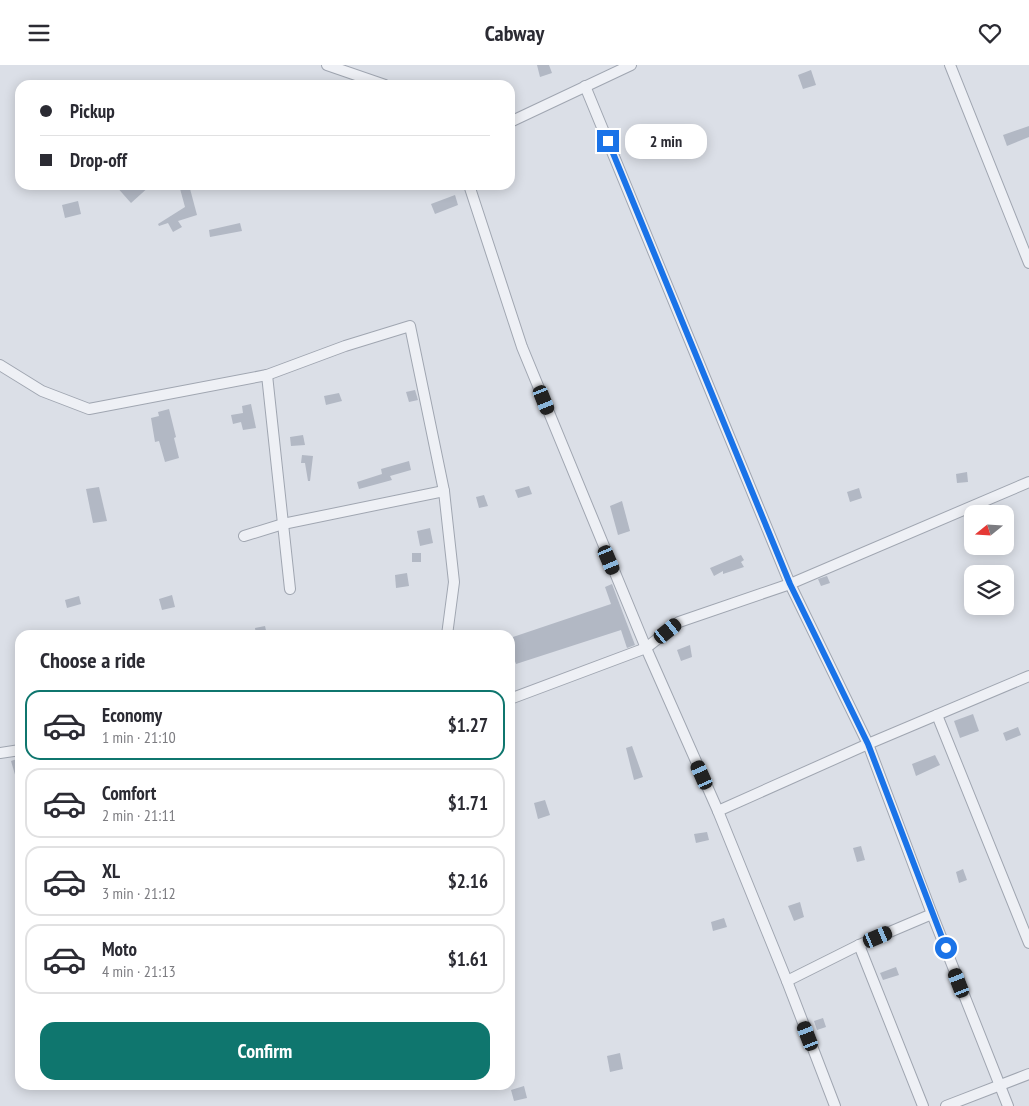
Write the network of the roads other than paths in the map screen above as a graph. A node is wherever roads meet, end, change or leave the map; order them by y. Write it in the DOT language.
graph roads {
  1 [pos="327,65"];
  2 [pos="631,65"];
  3 [pos="950,65"];
  4 [pos="370,80"];
  5 [pos="585,86"];
  6 [pos="515,120"];
  7 [pos="471,190"];
  8 [pos="1029,263"];
  9 [pos="0,365"];
  10 [pos="267,375"];
  11 [pos="1029,482"];
  12 [pos="444,491"];
  13 [pos="283,524"];
  14 [pos="244,536"];
  15 [pos="790,584"];
  16 [pos="290,589"];
  17 [pos="448,630"];
  18 [pos="646,648"];
  19 [pos="1029,676"];
  20 [pos="515,697"];
  21 [pos="937,715"];
  22 [pos="868,744"];
  23 [pos="15,750"];
  24 [pos="0,753"];
  25 [pos="718,811"];
  26 [pos="932,913"];
  27 [pos="1029,943"];
  28 [pos="859,945"];
  29 [pos="787,981"];
  30 [pos="1029,1075"];
  31 [pos="1000,1086"];
  32 [pos="835,1106"];
  33 [pos="923,1106"];
  34 [pos="946,1106"];
  35 [pos="1008,1106"];
  1 -- 4 [label="street"];
  2 -- 5 [label="street"];
  3 -- 8 [label="street"];
  5 -- 6 [label="street"];
  5 -- 15 [label="street"];
  7 -- 18 [label="street"];
  9 -- 10 [label="street"];
  10 -- 12 [label="street"];
  10 -- 13 [label="street"];
  11 -- 15 [label="street"];
  12 -- 13 [label="street"];
  12 -- 17 [label="street"];
  13 -- 14 [label="street"];
  13 -- 16 [label="street"];
  15 -- 18 [label="street"];
  15 -- 22 [label="street"];
  18 -- 20 [label="street"];
  18 -- 25 [label="street"];
  19 -- 21 [label="street"];
  21 -- 22 [label="street"];
  21 -- 27 [label="street"];
  22 -- 25 [label="street"];
  22 -- 26 [label="street"];
  23 -- 24 [label="street"];
  25 -- 29 [label="street"];
  26 -- 28 [label="street"];
  26 -- 31 [label="street"];
  28 -- 29 [label="street"];
  28 -- 33 [label="street"];
  29 -- 32 [label="street"];
  30 -- 31 [label="street"];
  31 -- 34 [label="street"];
  31 -- 35 [label="street"];
}
